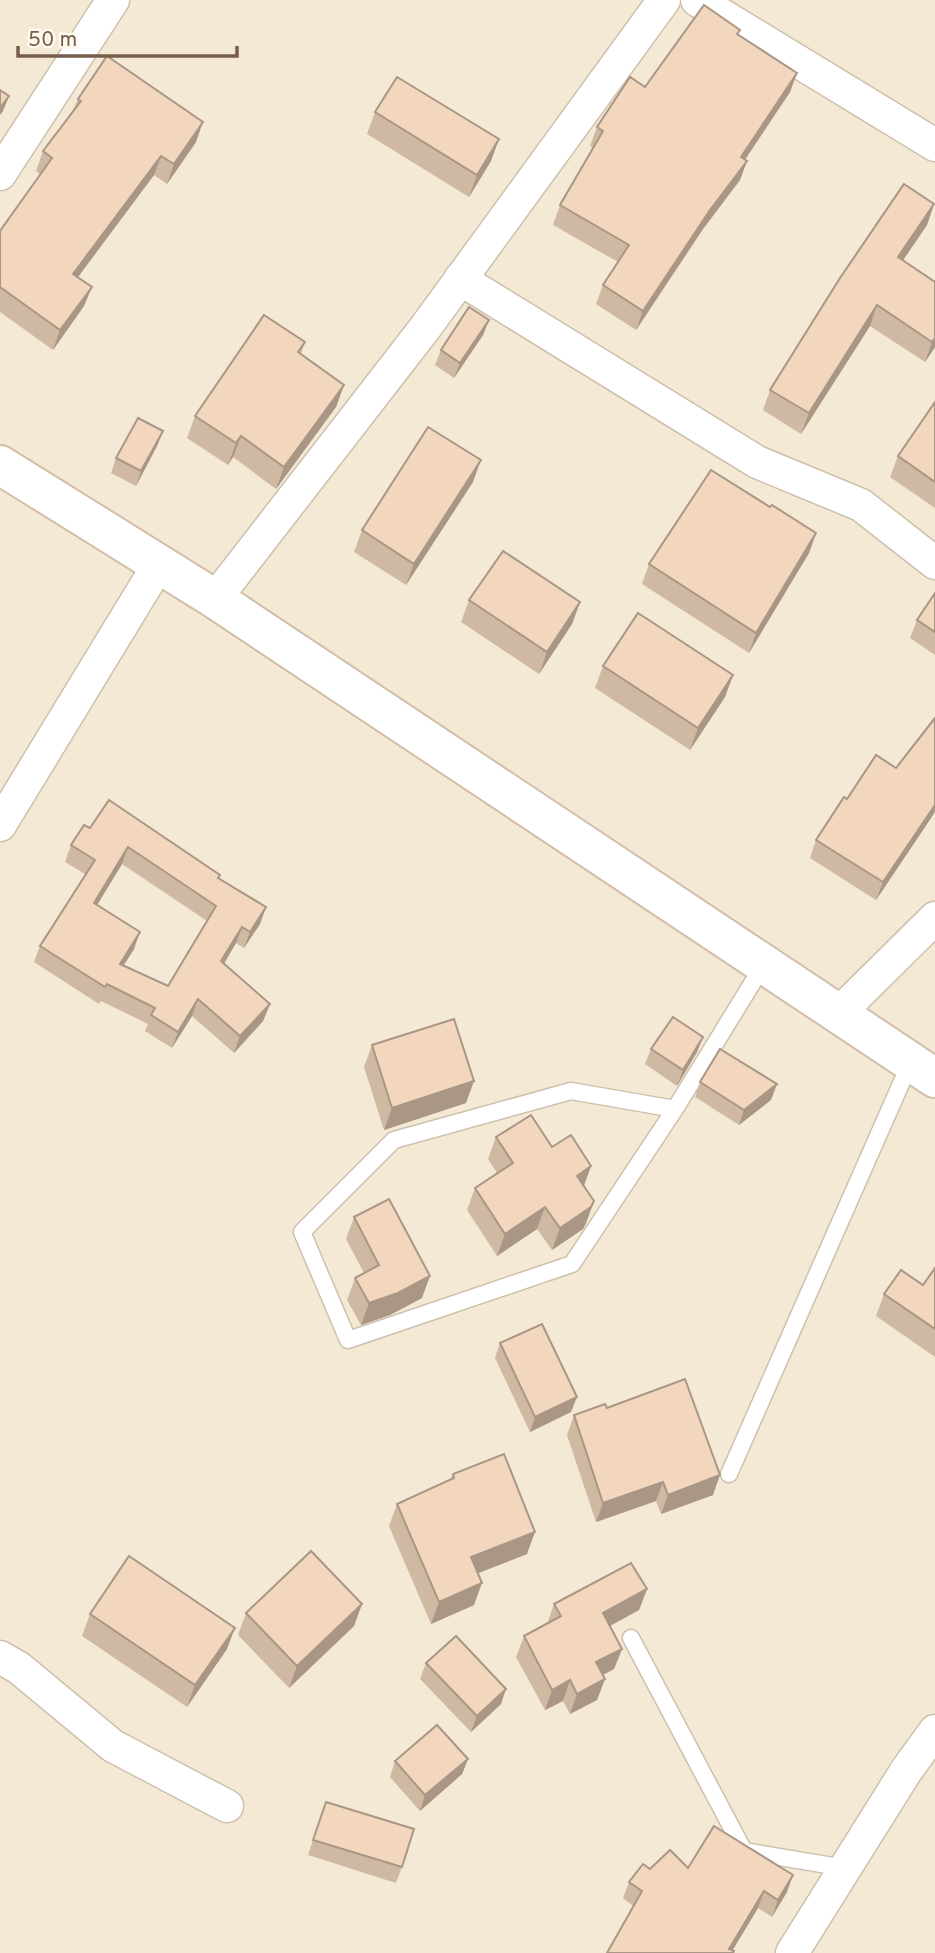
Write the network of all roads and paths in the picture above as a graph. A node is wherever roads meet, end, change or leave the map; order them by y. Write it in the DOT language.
graph roads {
  1 [pos="113,0"];
  2 [pos="664,0"];
  3 [pos="697,0"];
  4 [pos="935,145"];
  5 [pos="0,174"];
  6 [pos="460,279"];
  7 [pos="0,465"];
  8 [pos="935,563"];
  9 [pos="159,564"];
  10 [pos="215,599"];
  11 [pos="0,825"];
  12 [pos="935,918"];
  13 [pos="764,964"];
  14 [pos="839,1013"];
  15 [pos="923,1070"];
  16 [pos="676,1110"];
  17 [pos="729,1474"];
  18 [pos="631,1638"];
  19 [pos="0,1657"];
  20 [pos="935,1731"];
  21 [pos="227,1806"];
  22 [pos="845,1868"];
  23 [pos="792,1953"];
  1 -- 5 [label="street"];
  2 -- 6 [label="street"];
  3 -- 4 [label="street"];
  6 -- 8 [label="street"];
  6 -- 10 [label="street"];
  7 -- 9 [label="main road"];
  9 -- 10 [label="main road"];
  9 -- 11 [label="street"];
  10 -- 13 [label="main road"];
  12 -- 14 [label="street"];
  13 -- 14 [label="main road"];
  13 -- 16 [label="lane"];
  14 -- 15 [label="main road"];
  15 -- 17 [label="lane"];
  16 -- 16 [label="lane"];
  18 -- 22 [label="lane"];
  19 -- 21 [label="street"];
  20 -- 22 [label="street"];
  22 -- 23 [label="street"];
}
